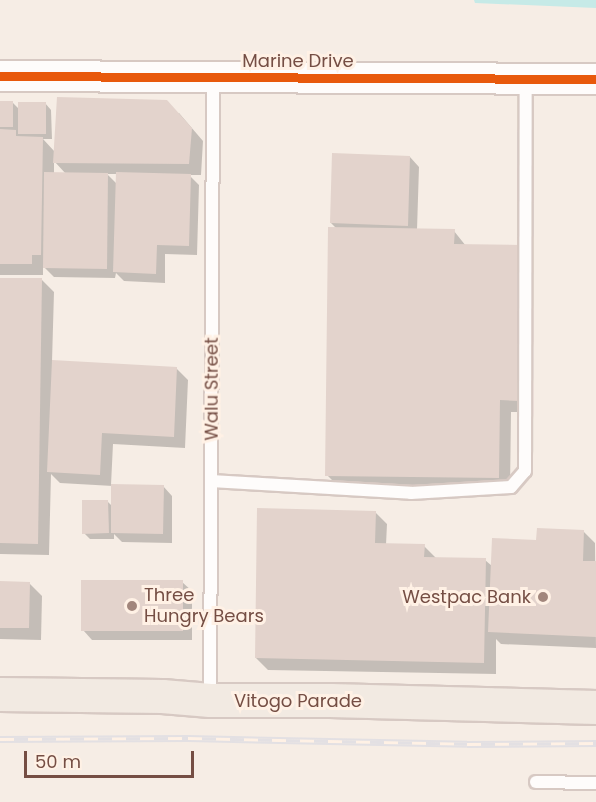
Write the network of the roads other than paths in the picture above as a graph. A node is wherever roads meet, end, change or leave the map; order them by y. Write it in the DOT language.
graph roads {
  1 [pos="0,76"];
  2 [pos="213,77"];
  3 [pos="526,78"];
  4 [pos="596,79"];
  5 [pos="211,481"];
  6 [pos="0,694"];
  7 [pos="210,700"];
  8 [pos="596,707"];
  9 [pos="536,782"];
  10 [pos="596,783"];
  1 -- 2 [label="street, Marine Drive"];
  2 -- 3 [label="street, Marine Drive"];
  2 -- 5 [label="lane, Walu Street"];
  3 -- 4 [label="street, Marine Drive"];
  3 -- 5 [label="lane"];
  5 -- 7 [label="lane, Walu Street"];
  6 -- 7 [label="main road, Vitogo Parade"];
  7 -- 8 [label="main road, Vitogo Parade"];
  9 -- 10 [label="lane"];
}
